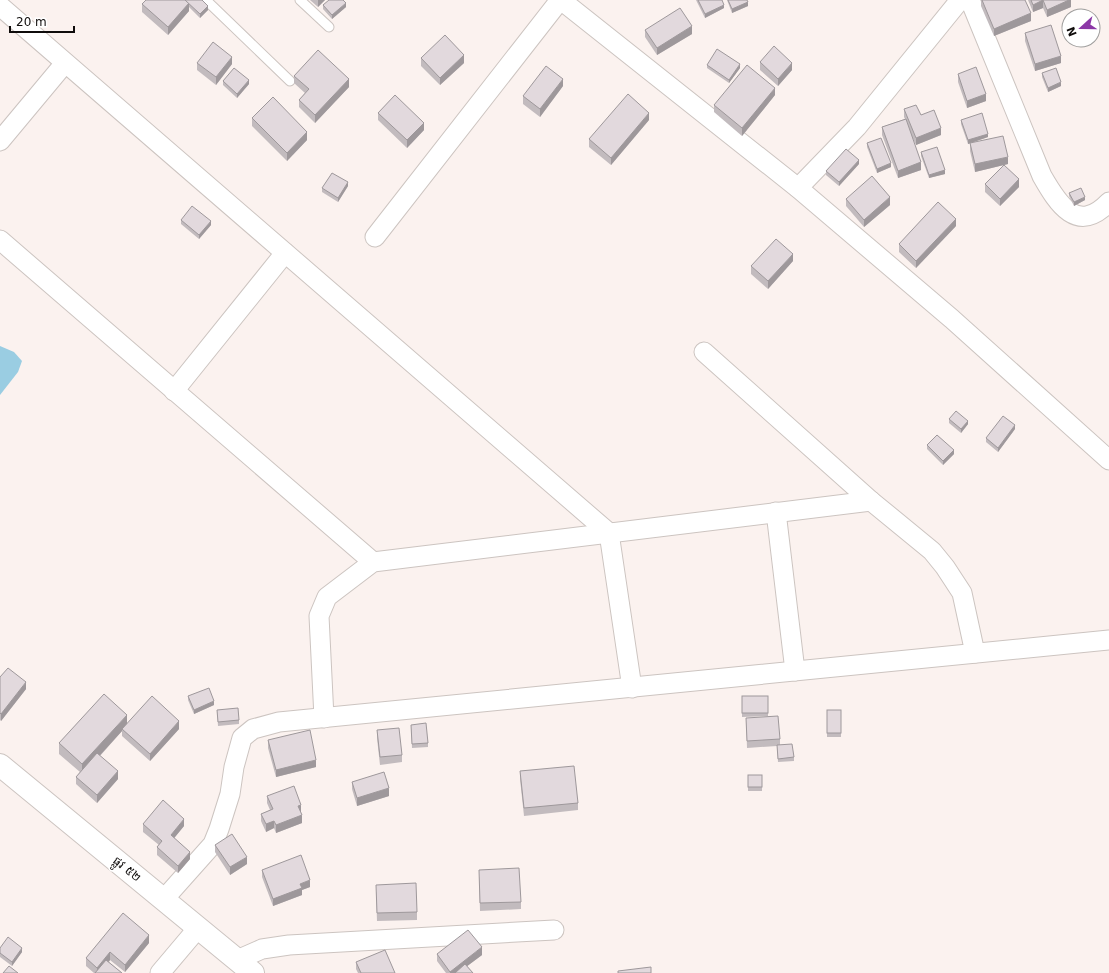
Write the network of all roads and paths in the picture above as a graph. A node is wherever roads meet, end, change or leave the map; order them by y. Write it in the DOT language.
graph roads {
  1 [pos="206,0"];
  2 [pos="300,0"];
  3 [pos="560,0"];
  4 [pos="960,0"];
  5 [pos="970,0"];
  6 [pos="0,6"];
  7 [pos="330,27"];
  8 [pos="65,63"];
  9 [pos="290,81"];
  10 [pos="0,141"];
  11 [pos="798,188"];
  12 [pos="1109,202"];
  13 [pos="374,237"];
  14 [pos="0,240"];
  15 [pos="285,253"];
  16 [pos="704,352"];
  17 [pos="174,391"];
  18 [pos="1109,460"];
  19 [pos="871,501"];
  20 [pos="776,512"];
  21 [pos="609,533"];
  22 [pos="373,562"];
  23 [pos="1109,640"];
  24 [pos="975,654"];
  25 [pos="795,671"];
  26 [pos="632,688"];
  27 [pos="324,718"];
  28 [pos="0,764"];
  29 [pos="164,899"];
  30 [pos="198,928"];
  31 [pos="554,930"];
  32 [pos="245,966"];
  33 [pos="160,973"];
  1 -- 9 [label="lane"];
  2 -- 7 [label="lane"];
  3 -- 11 [label="street"];
  3 -- 13 [label="street"];
  4 -- 11 [label="street"];
  5 -- 12 [label="street"];
  6 -- 8 [label="street"];
  8 -- 10 [label="street"];
  8 -- 15 [label="street"];
  11 -- 18 [label="street"];
  14 -- 17 [label="street"];
  15 -- 17 [label="street"];
  15 -- 21 [label="street"];
  16 -- 19 [label="street"];
  17 -- 22 [label="street"];
  19 -- 20 [label="street"];
  19 -- 24 [label="street"];
  20 -- 21 [label="street"];
  20 -- 25 [label="street"];
  21 -- 22 [label="street"];
  21 -- 26 [label="street"];
  22 -- 27 [label="street"];
  23 -- 24 [label="street"];
  24 -- 25 [label="street"];
  25 -- 26 [label="street"];
  26 -- 27 [label="street"];
  27 -- 29 [label="street"];
  28 -- 29 [label="street, ផ្លូវ ៥២"];
  29 -- 30 [label="street, ផ្លូវ ៥២"];
  30 -- 32 [label="street, ផ្លូវ ៥២"];
  30 -- 33 [label="street"];
  31 -- 32 [label="street"];
}
